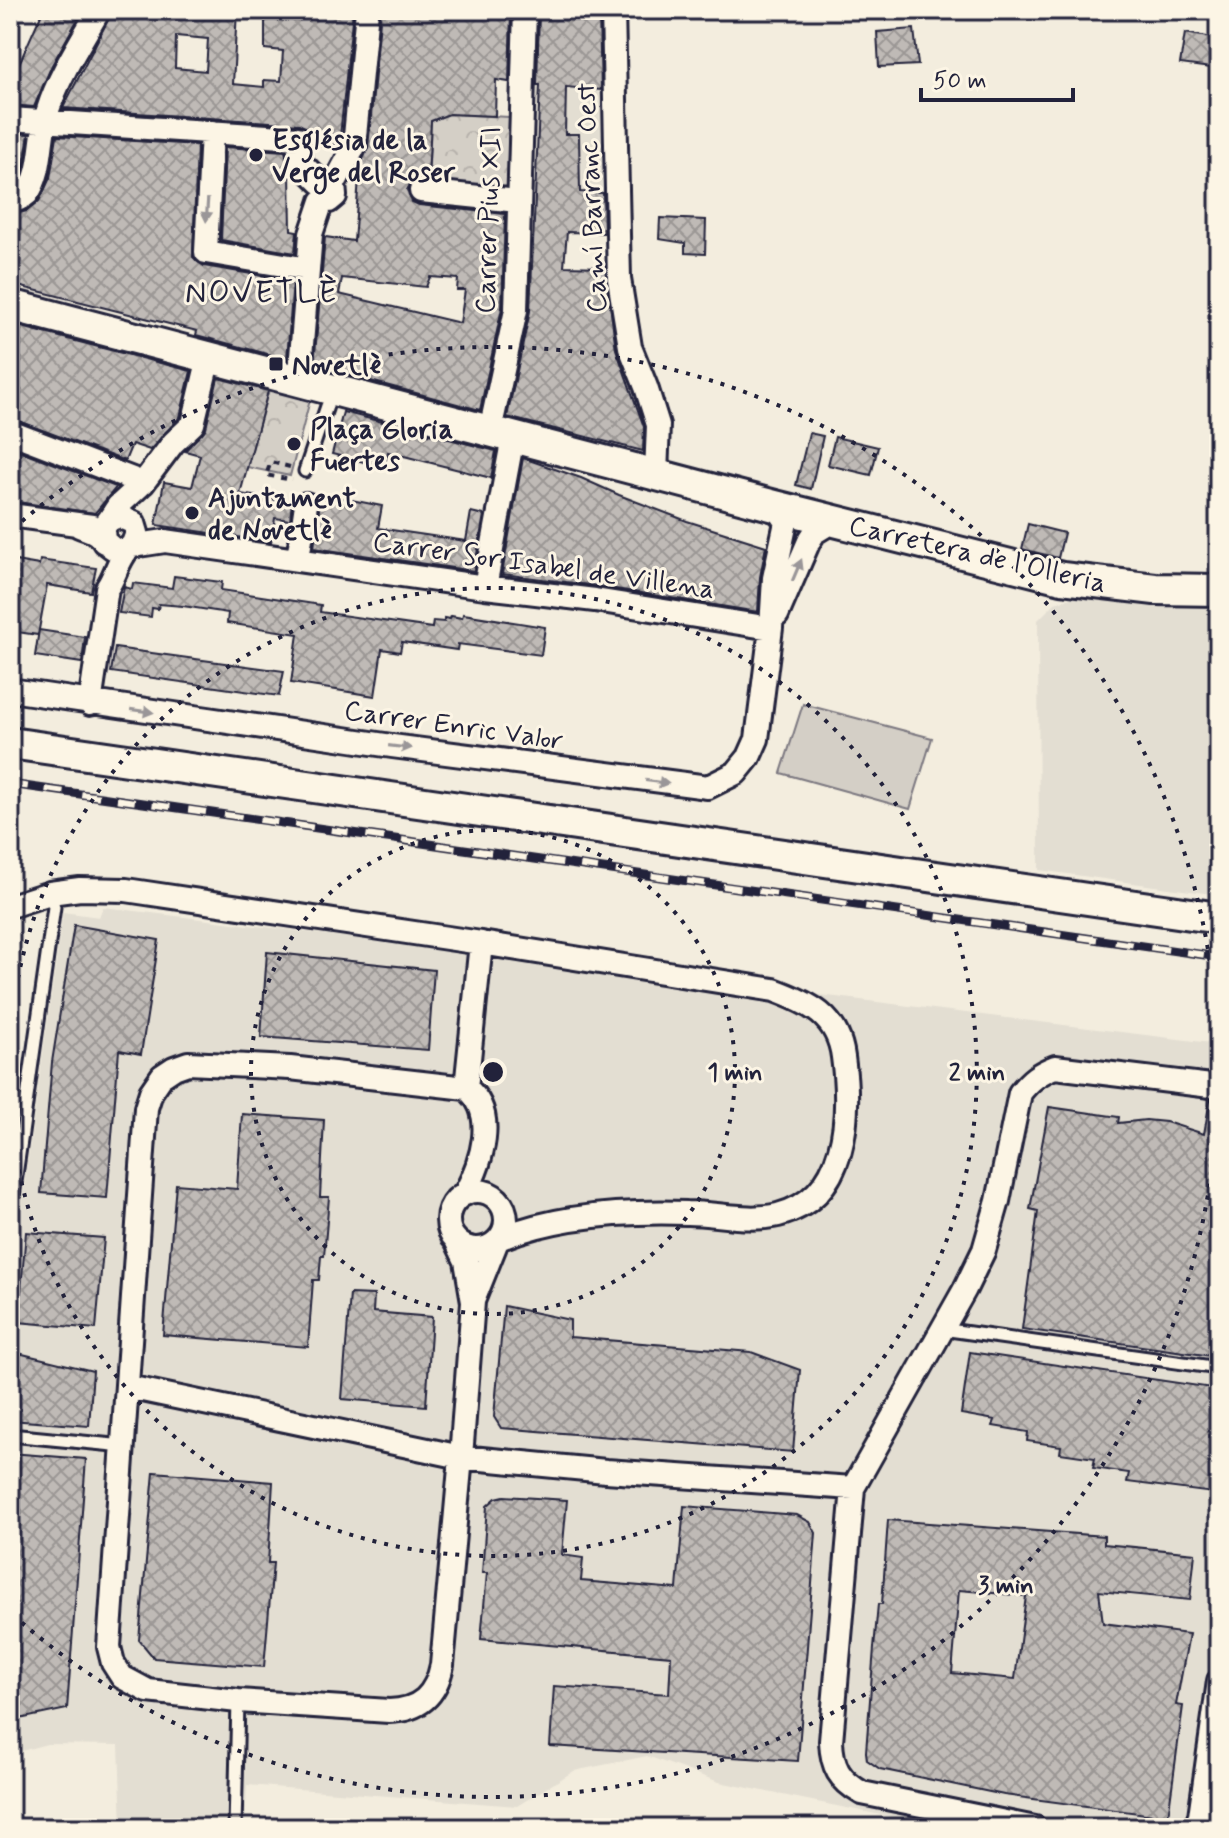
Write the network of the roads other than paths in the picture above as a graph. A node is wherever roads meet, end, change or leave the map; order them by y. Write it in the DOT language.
graph roads {
  1 [pos="99,10"];
  2 [pos="367,10"];
  3 [pos="525,10"];
  4 [pos="613,10"];
  5 [pos="10,119"];
  6 [pos="45,122"];
  7 [pos="212,132"];
  8 [pos="325,189"];
  9 [pos="421,191"];
  10 [pos="10,201"];
  11 [pos="518,201"];
  12 [pos="308,269"];
  13 [pos="10,305"];
  14 [pos="209,357"];
  15 [pos="299,381"];
  16 [pos="329,398"];
  17 [pos="10,432"];
  18 [pos="501,434"];
  19 [pos="656,474"];
  20 [pos="303,476"];
  21 [pos="143,483"];
  22 [pos="306,504"];
  23 [pos="775,506"];
  24 [pos="10,515"];
  25 [pos="833,521"];
  26 [pos="120,535"];
  27 [pos="298,559"];
  28 [pos="485,587"];
  29 [pos="1219,590"];
  30 [pos="771,628"];
  31 [pos="10,690"];
  32 [pos="90,704"];
  33 [pos="10,743"];
  34 [pos="50,893"];
  35 [pos="10,906"];
  36 [pos="1219,918"];
  37 [pos="481,943"];
  38 [pos="1219,1087"];
  39 [pos="466,1088"];
  40 [pos="484,1143"];
  41 [pos="465,1194"];
  42 [pos="499,1202"];
  43 [pos="10,1218"];
  44 [pos="571,1220"];
  45 [pos="499,1240"];
  46 [pos="457,1242"];
  47 [pos="473,1302"];
  48 [pos="942,1329"];
  49 [pos="1219,1368"];
  50 [pos="128,1387"];
  51 [pos="10,1435"];
  52 [pos="124,1446"];
  53 [pos="461,1457"];
  54 [pos="853,1488"];
  55 [pos="1219,1681"];
  56 [pos="238,1701"];
  57 [pos="235,1828"];
  58 [pos="1035,1828"];
  59 [pos="1195,1828"];
  1 -- 6 [label="street"];
  2 -- 8 [label="street"];
  3 -- 11 [label="street, Carrer Pius XII"];
  4 -- 19 [label="street, Camí Barranc Oest"];
  5 -- 6 [label="street"];
  6 -- 7 [label="street"];
  6 -- 10 [label="street"];
  7 -- 8 [label="street"];
  7 -- 12 [label="street, one-way"];
  8 -- 12 [label="street"];
  9 -- 11 [label="street"];
  11 -- 18 [label="street, Carrer Pius XII"];
  12 -- 15 [label="street"];
  13 -- 14 [label="street, Carretera de l'Olleria"];
  14 -- 15 [label="street, Carretera de l'Olleria"];
  14 -- 21 [label="street"];
  15 -- 16 [label="street, Carretera de l'Olleria"];
  16 -- 18 [label="street, Carretera de l'Olleria"];
  16 -- 20 [label="lane"];
  17 -- 21 [label="street"];
  18 -- 19 [label="street, Carretera de l'Olleria"];
  18 -- 28 [label="street, Carrer Pius XII"];
  19 -- 23 [label="street, Carretera de l'Olleria"];
  21 -- 26 [label="street"];
  22 -- 27 [label="street"];
  23 -- 25 [label="street, Carretera de l'Olleria"];
  23 -- 30 [label="street, Carrer Enric Valor"];
  24 -- 26 [label="street"];
  25 -- 29 [label="street, Carretera de l'Olleria"];
  30 -- 25 [label="street, Carrer Enric Valor, one-way"];
  26 -- 27 [label="street, Carrer Sor Isabel de Villena"];
  26 -- 32 [label="street"];
  27 -- 28 [label="street, Carrer Sor Isabel de Villena"];
  28 -- 30 [label="street, Carrer Sor Isabel de Villena"];
  32 -- 30 [label="street, Carrer Enric Valor, one-way"];
  31 -- 32 [label="street, Carrer Enric Valor"];
  33 -- 36 [label="street"];
  34 -- 35 [label="street"];
  34 -- 37 [label="street"];
  34 -- 43 [label="lane"];
  37 -- 39 [label="street"];
  37 -- 44 [label="street"];
  38 -- 48 [label="street"];
  39 -- 40 [label="street"];
  39 -- 50 [label="street"];
  40 -- 41 [label="street"];
  40 -- 42 [label="street"];
  41 -- 42 [label="street"];
  41 -- 46 [label="street"];
  42 -- 44 [label="street"];
  42 -- 45 [label="street"];
  44 -- 45 [label="street"];
  45 -- 46 [label="street"];
  45 -- 47 [label="street"];
  46 -- 47 [label="street"];
  47 -- 53 [label="street"];
  48 -- 49 [label="lane"];
  48 -- 54 [label="street"];
  50 -- 52 [label="street"];
  50 -- 53 [label="street"];
  51 -- 52 [label="lane"];
  52 -- 56 [label="street"];
  53 -- 54 [label="street"];
  53 -- 56 [label="street"];
  54 -- 58 [label="street"];
  55 -- 59 [label="street"];
  56 -- 57 [label="lane"];
}
